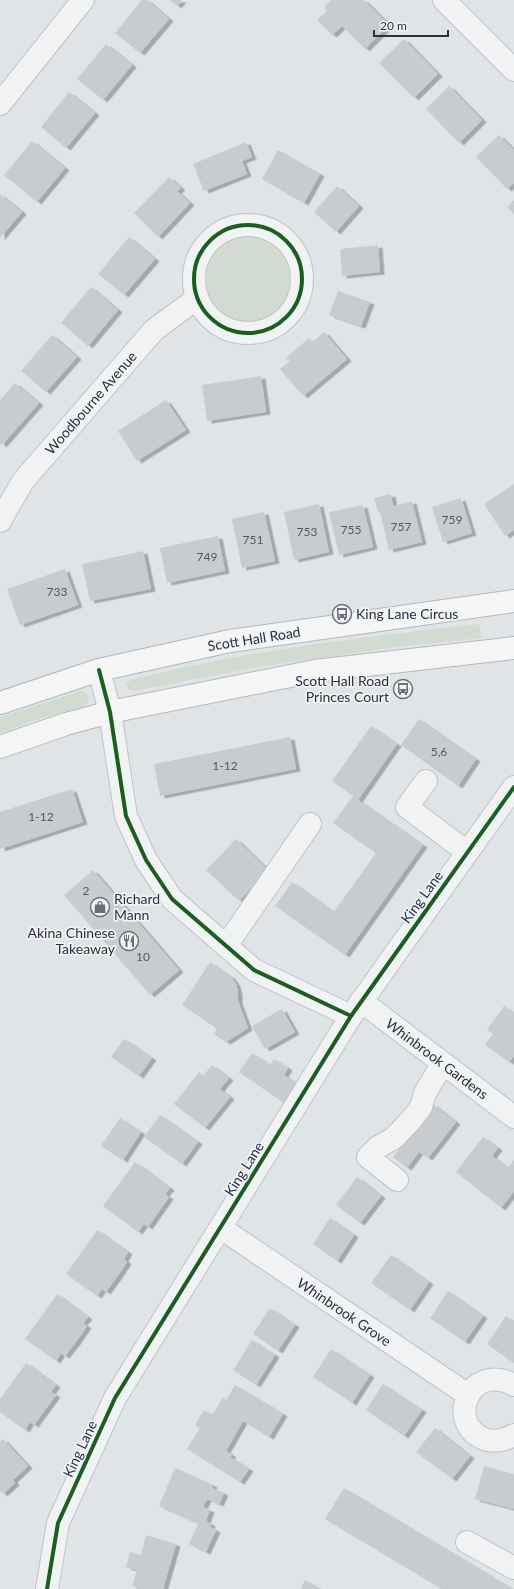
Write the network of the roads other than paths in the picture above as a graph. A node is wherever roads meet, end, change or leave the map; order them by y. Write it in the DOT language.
graph roads {
  1 [pos="83,0"];
  2 [pos="444,0"];
  3 [pos="514,70"];
  4 [pos="0,104"];
  5 [pos="196,299"];
  6 [pos="0,521"];
  7 [pos="514,601"];
  8 [pos="514,648"];
  9 [pos="99,670"];
  10 [pos="0,703"];
  11 [pos="110,712"];
  12 [pos="0,747"];
  13 [pos="426,781"];
  14 [pos="513,791"];
  15 [pos="310,824"];
  16 [pos="467,852"];
  17 [pos="226,946"];
  18 [pos="356,1009"];
  19 [pos="443,1063"];
  20 [pos="514,1117"];
  21 [pos="397,1180"];
  22 [pos="221,1228"];
  23 [pos="514,1385"];
  24 [pos="468,1395"];
  25 [pos="514,1435"];
  26 [pos="467,1542"];
  27 [pos="514,1568"];
  28 [pos="47,1589"];
  1 -- 4 [label="street"];
  2 -- 3 [label="street"];
  5 -- 5 [label="street"];
  5 -- 6 [label="street, Woodbourne Avenue"];
  7 -- 9 [label="highway, Scott Hall Road"];
  8 -- 11 [label="highway"];
  9 -- 10 [label="highway, Scott Hall Road"];
  9 -- 11 [label="street, Whinbrook Gardens"];
  11 -- 12 [label="highway"];
  11 -- 17 [label="street, Whinbrook Gardens"];
  13 -- 16 [label="street"];
  14 -- 16 [label="street, King Lane"];
  15 -- 17 [label="street"];
  16 -- 18 [label="street, King Lane"];
  17 -- 18 [label="street, Whinbrook Gardens"];
  18 -- 19 [label="street, Whinbrook Gardens"];
  18 -- 22 [label="street, King Lane"];
  19 -- 20 [label="street, Whinbrook Gardens"];
  19 -- 21 [label="street"];
  22 -- 24 [label="street, Whinbrook Grove"];
  22 -- 28 [label="street, King Lane"];
  23 -- 24 [label="street"];
  24 -- 25 [label="street"];
  26 -- 27 [label="street"];
}
